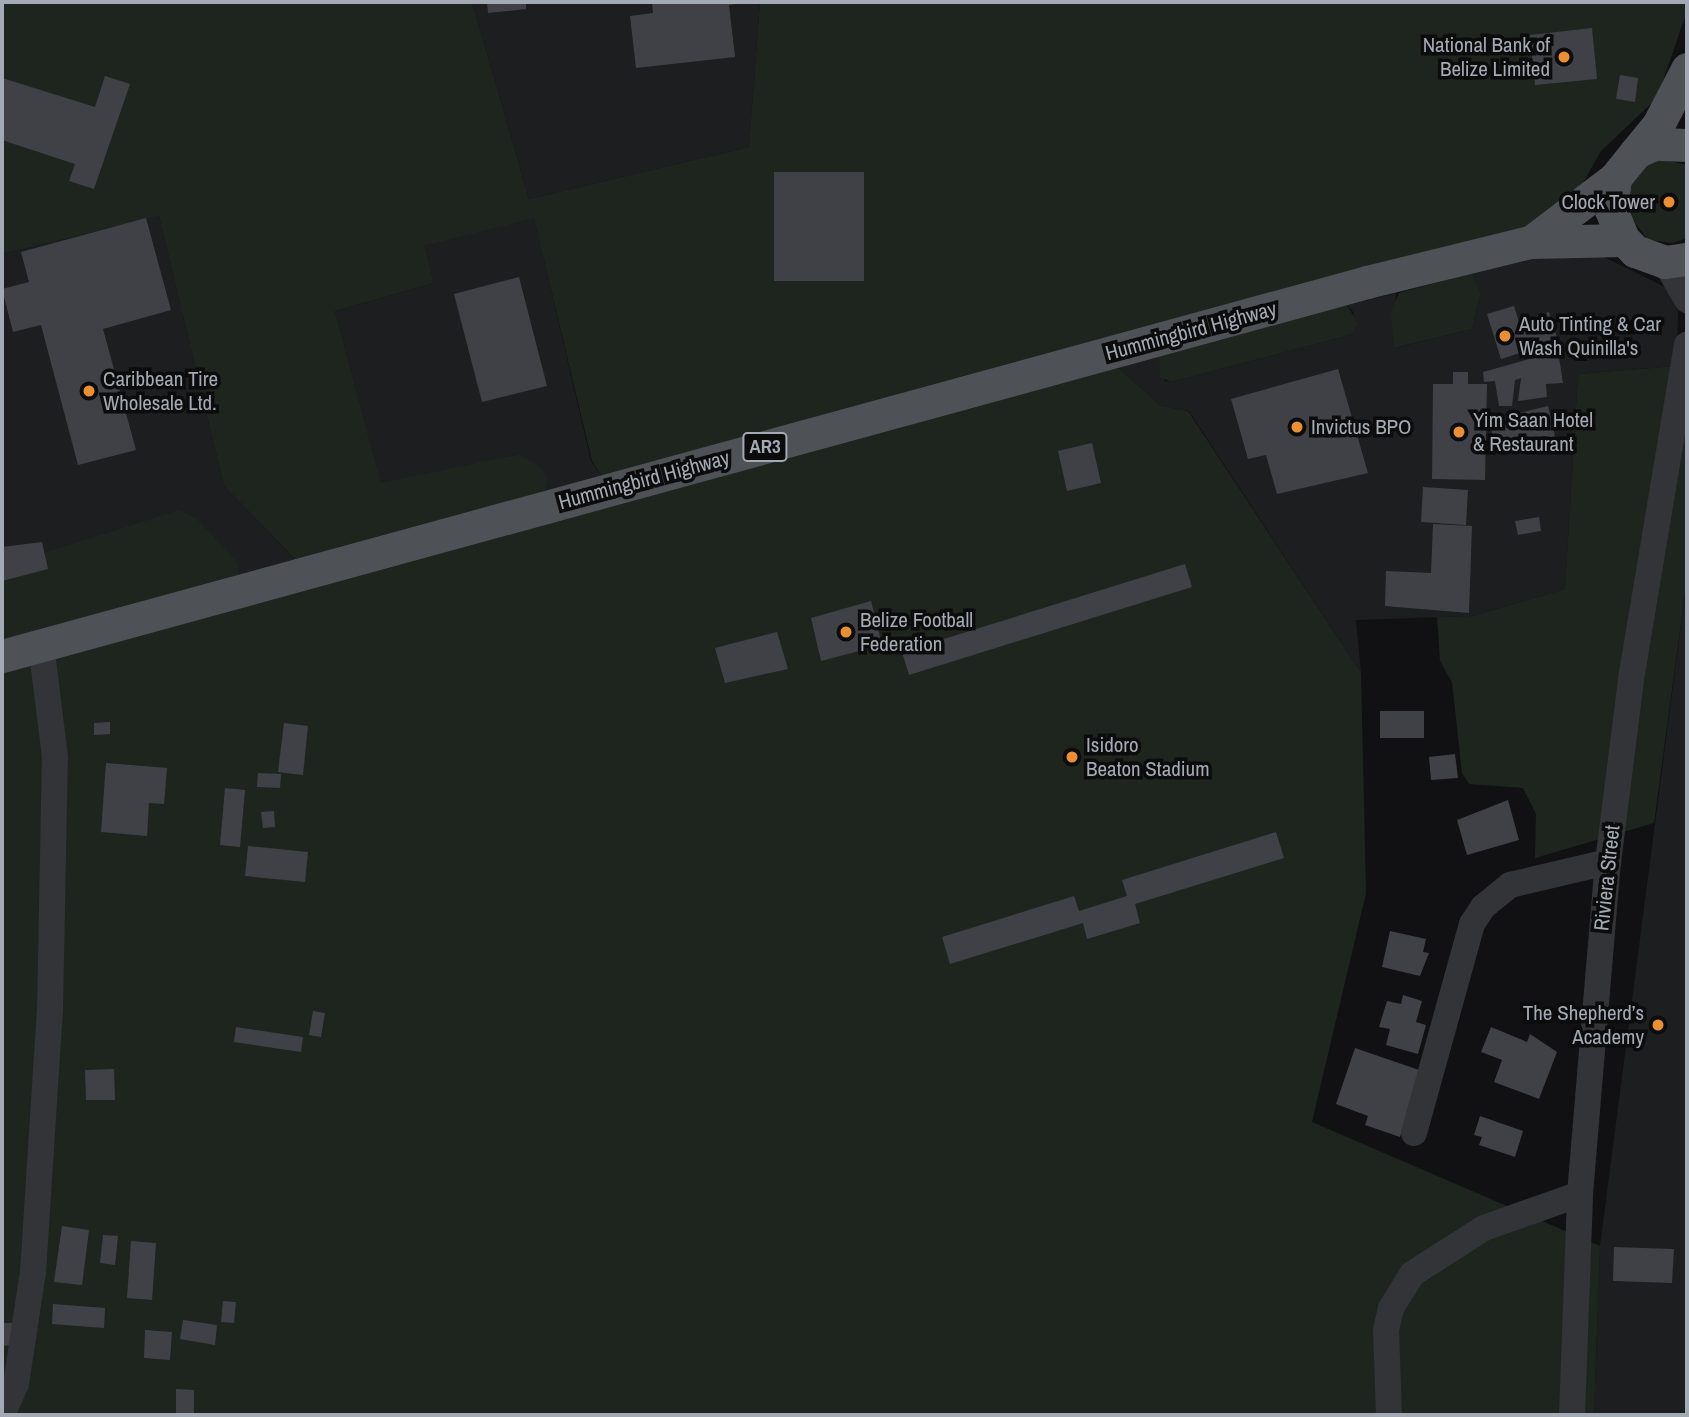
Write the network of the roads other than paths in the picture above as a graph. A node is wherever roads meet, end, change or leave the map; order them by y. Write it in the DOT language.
graph roads {
  1 [pos="1687,69"];
  2 [pos="1687,145"];
  3 [pos="1636,152"];
  4 [pos="1615,178"];
  5 [pos="1624,240"];
  6 [pos="1530,242"];
  7 [pos="1676,261"];
  8 [pos="1687,300"];
  9 [pos="1687,345"];
  10 [pos="41,645"];
  11 [pos="2,656"];
  12 [pos="1608,862"];
  13 [pos="1414,1133"];
  14 [pos="1580,1194"];
  15 [pos="2,1415"];
  16 [pos="1389,1415"];
  17 [pos="1572,1415"];
  1 -- 3 [label="main road, Hummingbird Highway"];
  2 -- 3 [label="main road"];
  3 -- 4 [label="main road, Hummingbird Highway"];
  4 -- 5 [label="main road"];
  4 -- 6 [label="main road, Hummingbird Highway / AR3"];
  5 -- 6 [label="main road, Hummingbird Highway / AR3"];
  5 -- 7 [label="main road"];
  6 -- 10 [label="main road, Hummingbird Highway / AR3"];
  7 -- 8 [label="street"];
  9 -- 12 [label="street, Riviera Street"];
  10 -- 11 [label="main road, Hummingbird Highway / AR3"];
  10 -- 15 [label="street"];
  12 -- 13 [label="street"];
  12 -- 14 [label="street, Riviera Street"];
  14 -- 16 [label="street"];
  14 -- 17 [label="street, Riviera Street"];
}
